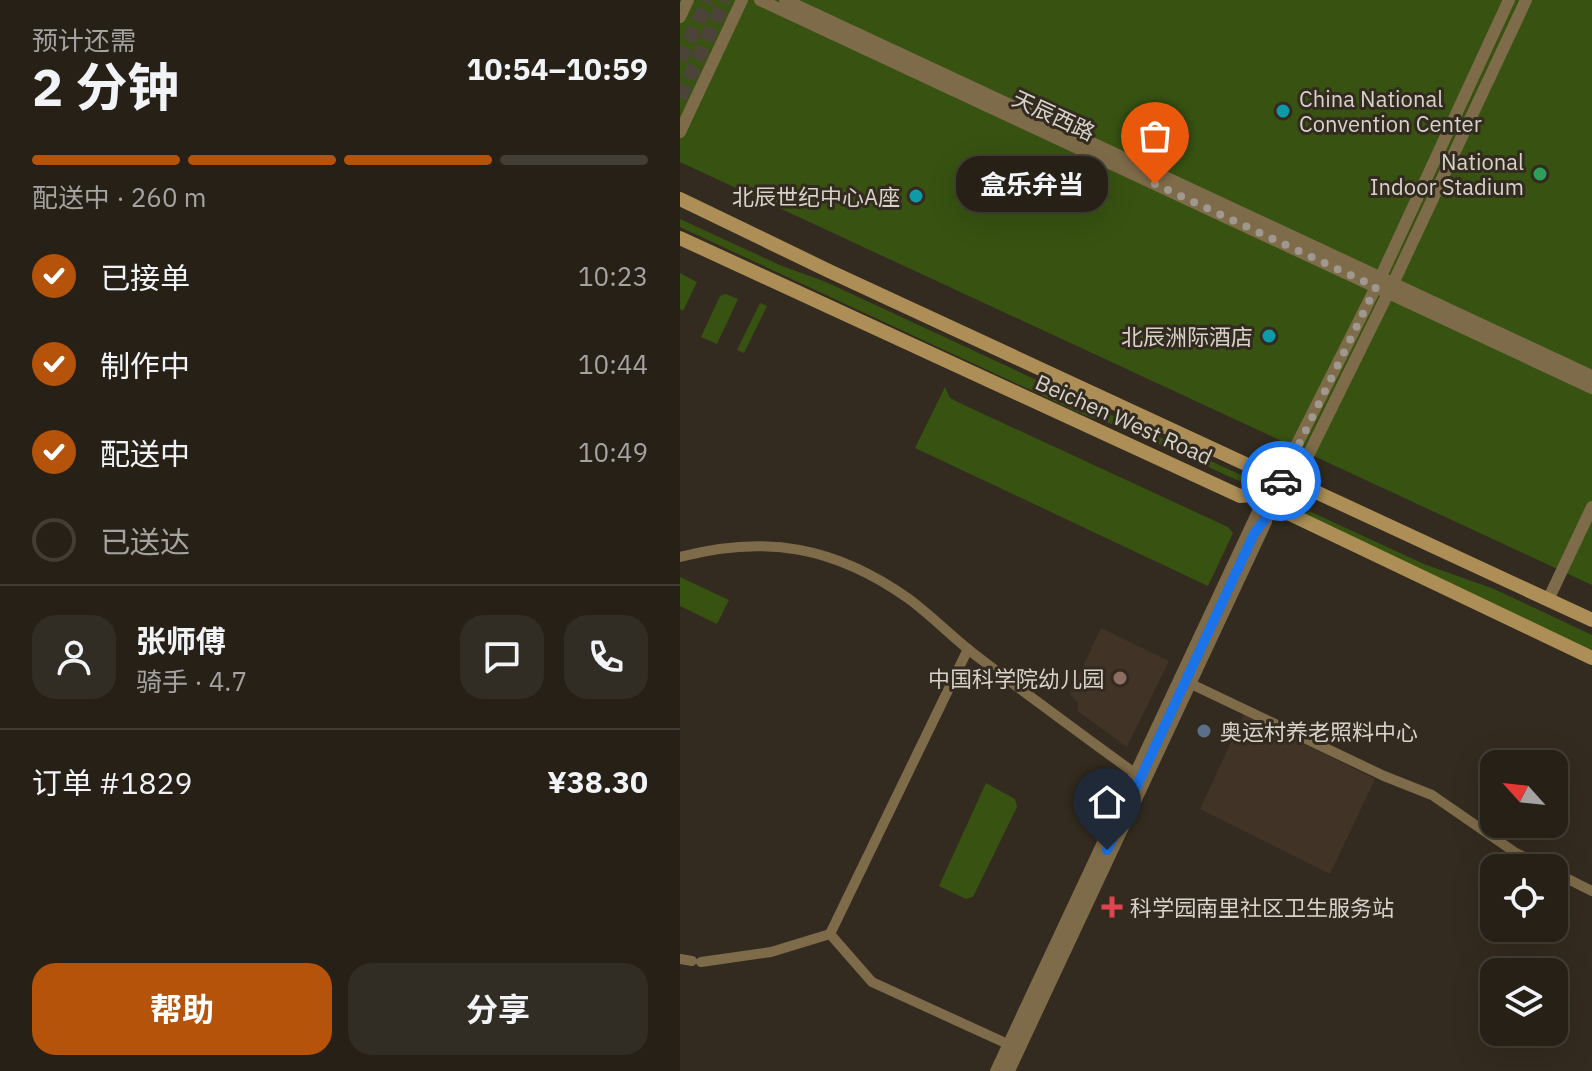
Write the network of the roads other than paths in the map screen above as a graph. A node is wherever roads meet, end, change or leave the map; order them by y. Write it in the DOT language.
graph roads {
  1 [pos="688,0"];
  2 [pos="742,0"];
  3 [pos="760,0"];
  4 [pos="785,0"];
  5 [pos="1502,0"];
  6 [pos="1509,0"];
  7 [pos="1526,0"];
  8 [pos="680,17"];
  9 [pos="680,132"];
  10 [pos="680,199"];
  11 [pos="680,238"];
  12 [pos="1385,285"];
  13 [pos="1592,376"];
  14 [pos="1592,388"];
  15 [pos="1285,477"];
  16 [pos="1268,503"];
  17 [pos="1592,507"];
  18 [pos="680,557"];
  19 [pos="1548,600"];
  20 [pos="1592,620"];
  21 [pos="968,649"];
  22 [pos="1592,658"];
  23 [pos="1186,681"];
  24 [pos="1140,778"];
  25 [pos="1518,854"];
  26 [pos="1568,879"];
  27 [pos="1592,891"];
  28 [pos="830,934"];
  29 [pos="691,961"];
  30 [pos="1014,1047"];
  31 [pos="995,1071"];
  32 [pos="1003,1071"];
  33 [pos="1010,1071"];
  1 -- 8 [label="street"];
  2 -- 9 [label="street"];
  3 -- 12 [label="street, 天辰西路"];
  4 -- 12 [label="street, 天辰西路"];
  5 -- 12 [label="street"];
  6 -- 12 [label="street"];
  7 -- 12 [label="street"];
  10 -- 15 [label="main road, Beichen West Road"];
  11 -- 16 [label="main road, Beichen West Road"];
  12 -- 13 [label="street, 天辰西路"];
  12 -- 14 [label="street, 天辰西路"];
  12 -- 15 [label="street"];
  15 -- 16 [label="street"];
  15 -- 19 [label="main road, Beichen West Road"];
  16 -- 22 [label="main road, Beichen West Road"];
  16 -- 23 [label="street"];
  17 -- 19 [label="street"];
  18 -- 21 [label="street"];
  19 -- 20 [label="main road, Beichen West Road"];
  21 -- 24 [label="street"];
  21 -- 28 [label="street"];
  23 -- 24 [label="street"];
  23 -- 25 [label="street"];
  24 -- 30 [label="street"];
  26 -- 27 [label="street"];
  28 -- 29 [label="street"];
  28 -- 30 [label="street"];
  30 -- 31 [label="street"];
  30 -- 32 [label="street"];
  30 -- 33 [label="street"];
}
